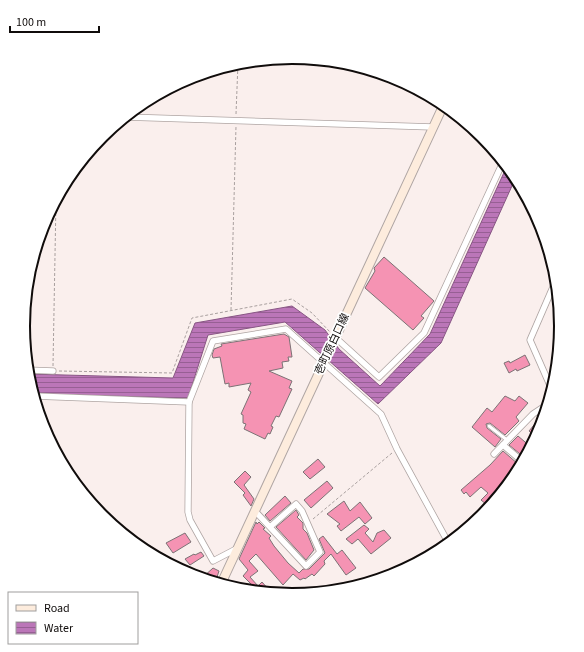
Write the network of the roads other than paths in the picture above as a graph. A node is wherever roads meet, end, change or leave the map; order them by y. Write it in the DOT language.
graph roads {
  1 [pos="441,110"];
  2 [pos="134,117"];
  3 [pos="433,127"];
  4 [pos="500,168"];
  5 [pos="552,290"];
  6 [pos="334,340"];
  7 [pos="324,361"];
  8 [pos="34,370"];
  9 [pos="53,371"];
  10 [pos="548,381"];
  11 [pos="40,396"];
  12 [pos="189,402"];
  13 [pos="540,409"];
  14 [pos="489,426"];
  15 [pos="505,443"];
  16 [pos="494,454"];
  17 [pos="519,457"];
  18 [pos="255,511"];
  19 [pos="270,527"];
  20 [pos="446,538"];
  21 [pos="238,548"];
  22 [pos="223,579"];
  1 -- 3 [label="main road, 壱町原白口線"];
  2 -- 3 [label="street"];
  3 -- 6 [label="main road, 壱町原白口線"];
  4 -- 6 [label="street"];
  5 -- 10 [label="street"];
  6 -- 7 [label="main road, 壱町原白口線"];
  7 -- 12 [label="street"];
  7 -- 18 [label="main road, 壱町原白口線"];
  7 -- 20 [label="street"];
  8 -- 9 [label="street"];
  11 -- 12 [label="street"];
  12 -- 21 [label="street"];
  13 -- 15 [label="street"];
  14 -- 15 [label="lane"];
  15 -- 16 [label="street"];
  15 -- 17 [label="street"];
  18 -- 19 [label="street"];
  18 -- 21 [label="main road, 壱町原白口線"];
  19 -- 19 [label="street"];
  21 -- 22 [label="main road, 壱町原白口線"];
}
